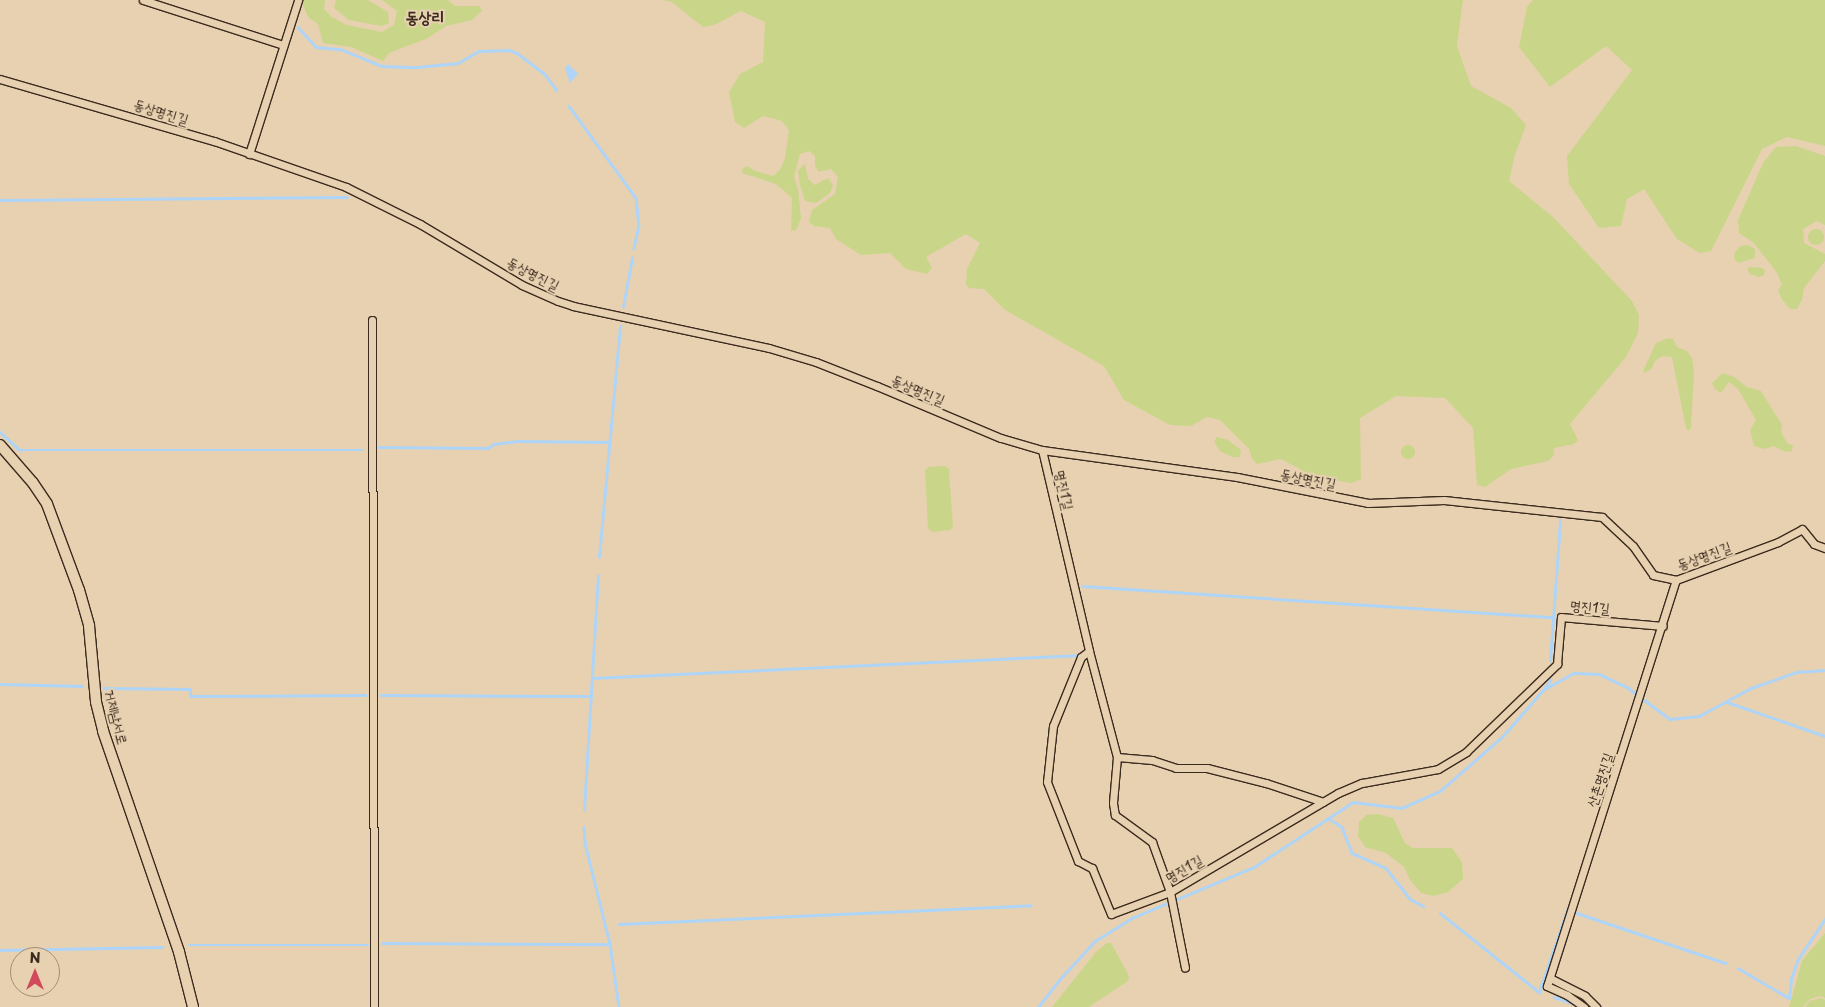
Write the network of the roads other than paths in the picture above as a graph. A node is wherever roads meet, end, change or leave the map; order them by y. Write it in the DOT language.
graph roads {
  1 [pos="143,0"];
  2 [pos="298,0"];
  3 [pos="283,45"];
  4 [pos="0,79"];
  5 [pos="249,154"];
  6 [pos="372,320"];
  7 [pos="0,444"];
  8 [pos="1042,450"];
  9 [pos="1825,548"];
  10 [pos="1676,580"];
  11 [pos="1662,626"];
  12 [pos="1089,651"];
  13 [pos="1117,758"];
  14 [pos="1323,802"];
  15 [pos="1170,892"];
  16 [pos="1185,968"];
  17 [pos="1550,978"];
  18 [pos="193,1007"];
  19 [pos="374,1007"];
  20 [pos="1584,1007"];
  21 [pos="1596,1007"];
  1 -- 3 [label="street"];
  2 -- 3 [label="street"];
  3 -- 5 [label="street"];
  4 -- 5 [label="street, 동상명진길"];
  5 -- 8 [label="street, 동상명진길"];
  6 -- 19 [label="street"];
  7 -- 18 [label="main road, 거제남서로"];
  8 -- 10 [label="street, 동상명진길"];
  8 -- 12 [label="street, 명진1길"];
  9 -- 10 [label="street, 동상명진길"];
  10 -- 11 [label="street, 산촌명진길"];
  11 -- 14 [label="street, 명진1길"];
  11 -- 17 [label="street, 산촌명진길"];
  12 -- 13 [label="street"];
  12 -- 15 [label="street, 명진1길"];
  13 -- 14 [label="street"];
  13 -- 15 [label="street"];
  14 -- 15 [label="street, 명진1길"];
  15 -- 16 [label="street"];
  17 -- 20 [label="street, 산촌명진길"];
  17 -- 21 [label="street"];
}
